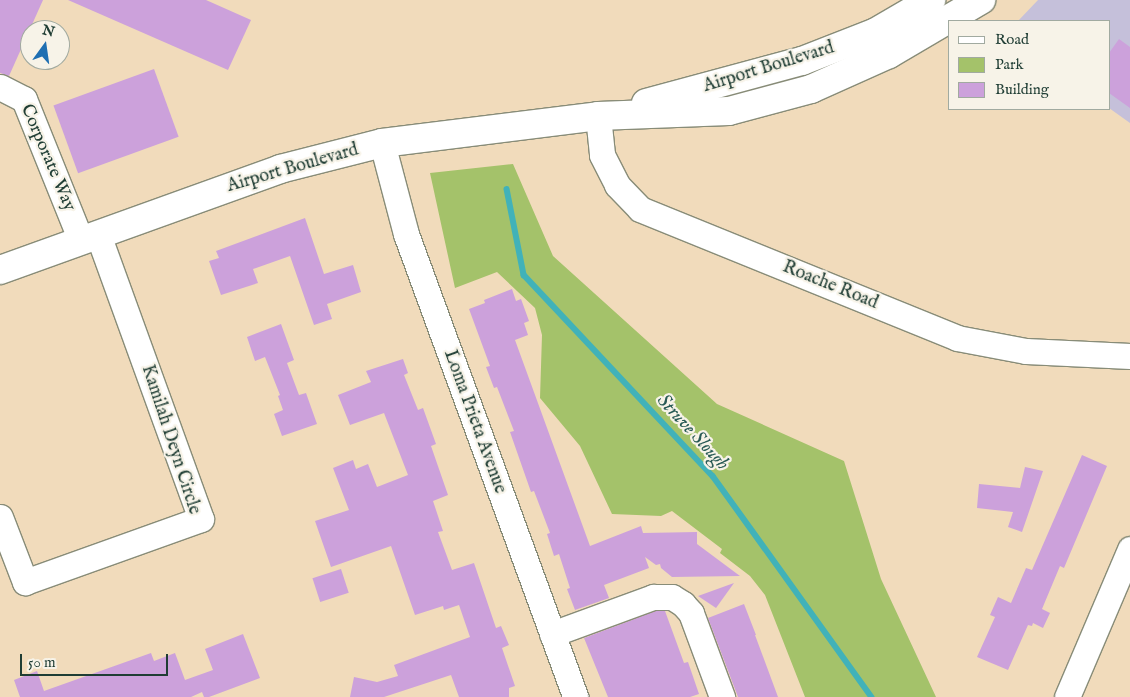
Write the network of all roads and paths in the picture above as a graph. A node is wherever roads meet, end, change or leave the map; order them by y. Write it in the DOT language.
graph roads {
  1 [pos="932,0"];
  2 [pos="981,0"];
  3 [pos="0,87"];
  4 [pos="598,116"];
  5 [pos="382,143"];
  6 [pos="89,238"];
  7 [pos="0,270"];
  8 [pos="1130,356"];
  9 [pos="0,517"];
  10 [pos="1130,549"];
  11 [pos="552,634"];
  12 [pos="575,697"];
  13 [pos="722,697"];
  14 [pos="1067,697"];
  1 -- 4 [label="main road, Airport Boulevard"];
  2 -- 4 [label="main road, Airport Boulevard"];
  3 -- 6 [label="street, Corporate Way"];
  4 -- 5 [label="main road, Airport Boulevard"];
  4 -- 8 [label="street, Roache Road"];
  5 -- 6 [label="main road, Airport Boulevard"];
  5 -- 11 [label="street, Loma Prieta Avenue"];
  6 -- 7 [label="main road, Airport Boulevard"];
  6 -- 9 [label="street, Kamilah Deyn Circle"];
  10 -- 14 [label="street"];
  11 -- 12 [label="street, Loma Prieta Avenue"];
  11 -- 13 [label="street"];
}
